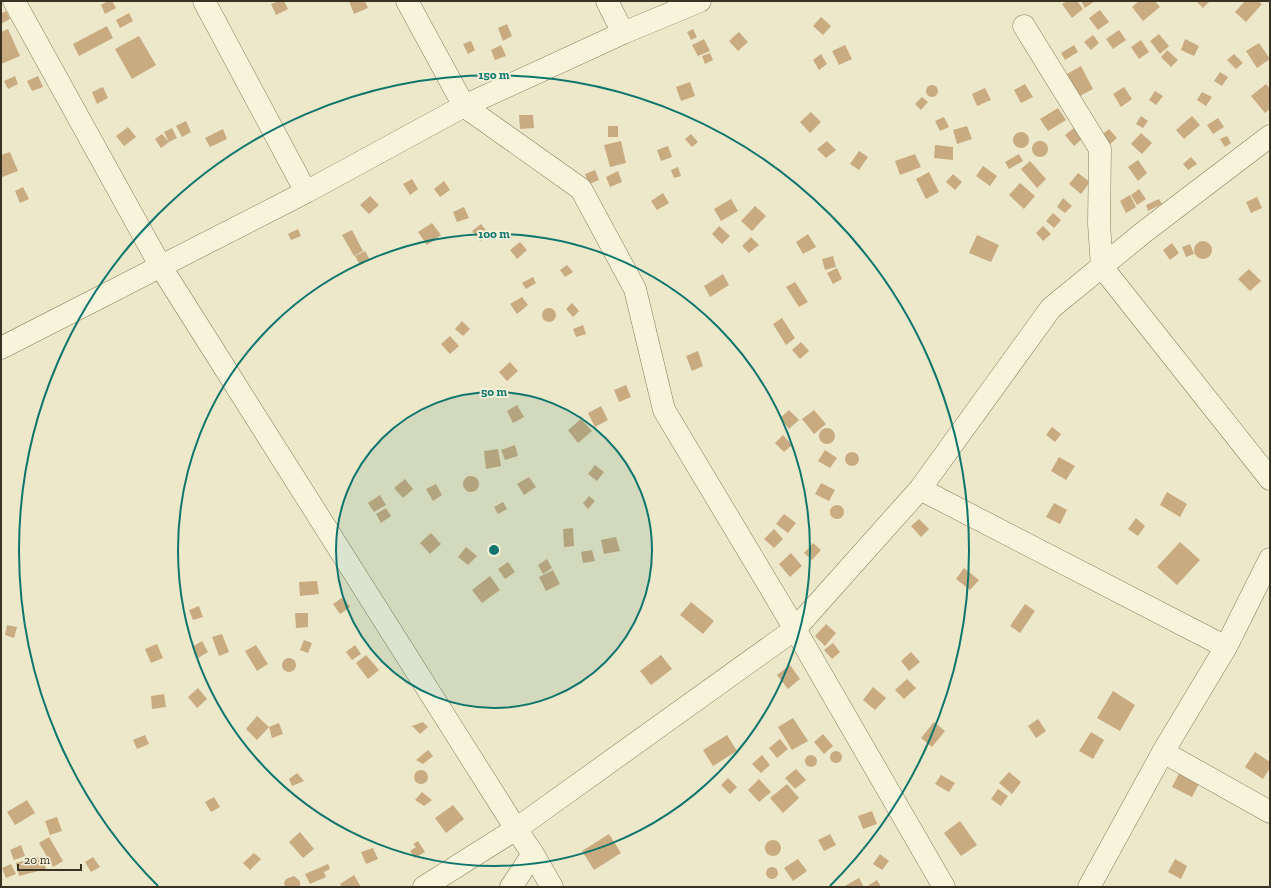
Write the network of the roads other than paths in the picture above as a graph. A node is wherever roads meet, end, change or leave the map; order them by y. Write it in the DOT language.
graph roads {
  1 [pos="14,1"];
  2 [pos="204,1"];
  3 [pos="407,1"];
  4 [pos="607,1"];
  5 [pos="700,1"];
  6 [pos="1024,26"];
  7 [pos="623,33"];
  8 [pos="464,106"];
  9 [pos="1270,136"];
  10 [pos="306,192"];
  11 [pos="161,267"];
  12 [pos="1102,267"];
  13 [pos="2,345"];
  14 [pos="1270,479"];
  15 [pos="920,489"];
  16 [pos="1270,559"];
  17 [pos="794,629"];
  18 [pos="1226,647"];
  19 [pos="1163,752"];
  20 [pos="1270,812"];
  21 [pos="516,828"];
  22 [pos="534,854"];
  23 [pos="424,887"];
  24 [pos="511,887"];
  25 [pos="552,887"];
  26 [pos="944,887"];
  27 [pos="1090,887"];
  1 -- 11 [label="street"];
  2 -- 10 [label="street"];
  3 -- 8 [label="street"];
  4 -- 7 [label="street"];
  5 -- 7 [label="street"];
  6 -- 12 [label="street"];
  7 -- 8 [label="street"];
  8 -- 10 [label="street"];
  8 -- 17 [label="street"];
  9 -- 12 [label="street"];
  10 -- 11 [label="street"];
  11 -- 13 [label="street"];
  11 -- 21 [label="street"];
  12 -- 14 [label="street"];
  12 -- 15 [label="street"];
  15 -- 17 [label="street"];
  15 -- 18 [label="street"];
  16 -- 18 [label="street"];
  17 -- 21 [label="street"];
  17 -- 26 [label="street"];
  18 -- 19 [label="street"];
  19 -- 20 [label="street"];
  19 -- 27 [label="street"];
  21 -- 22 [label="street"];
  21 -- 23 [label="street"];
  22 -- 24 [label="street"];
  22 -- 25 [label="street"];
}
